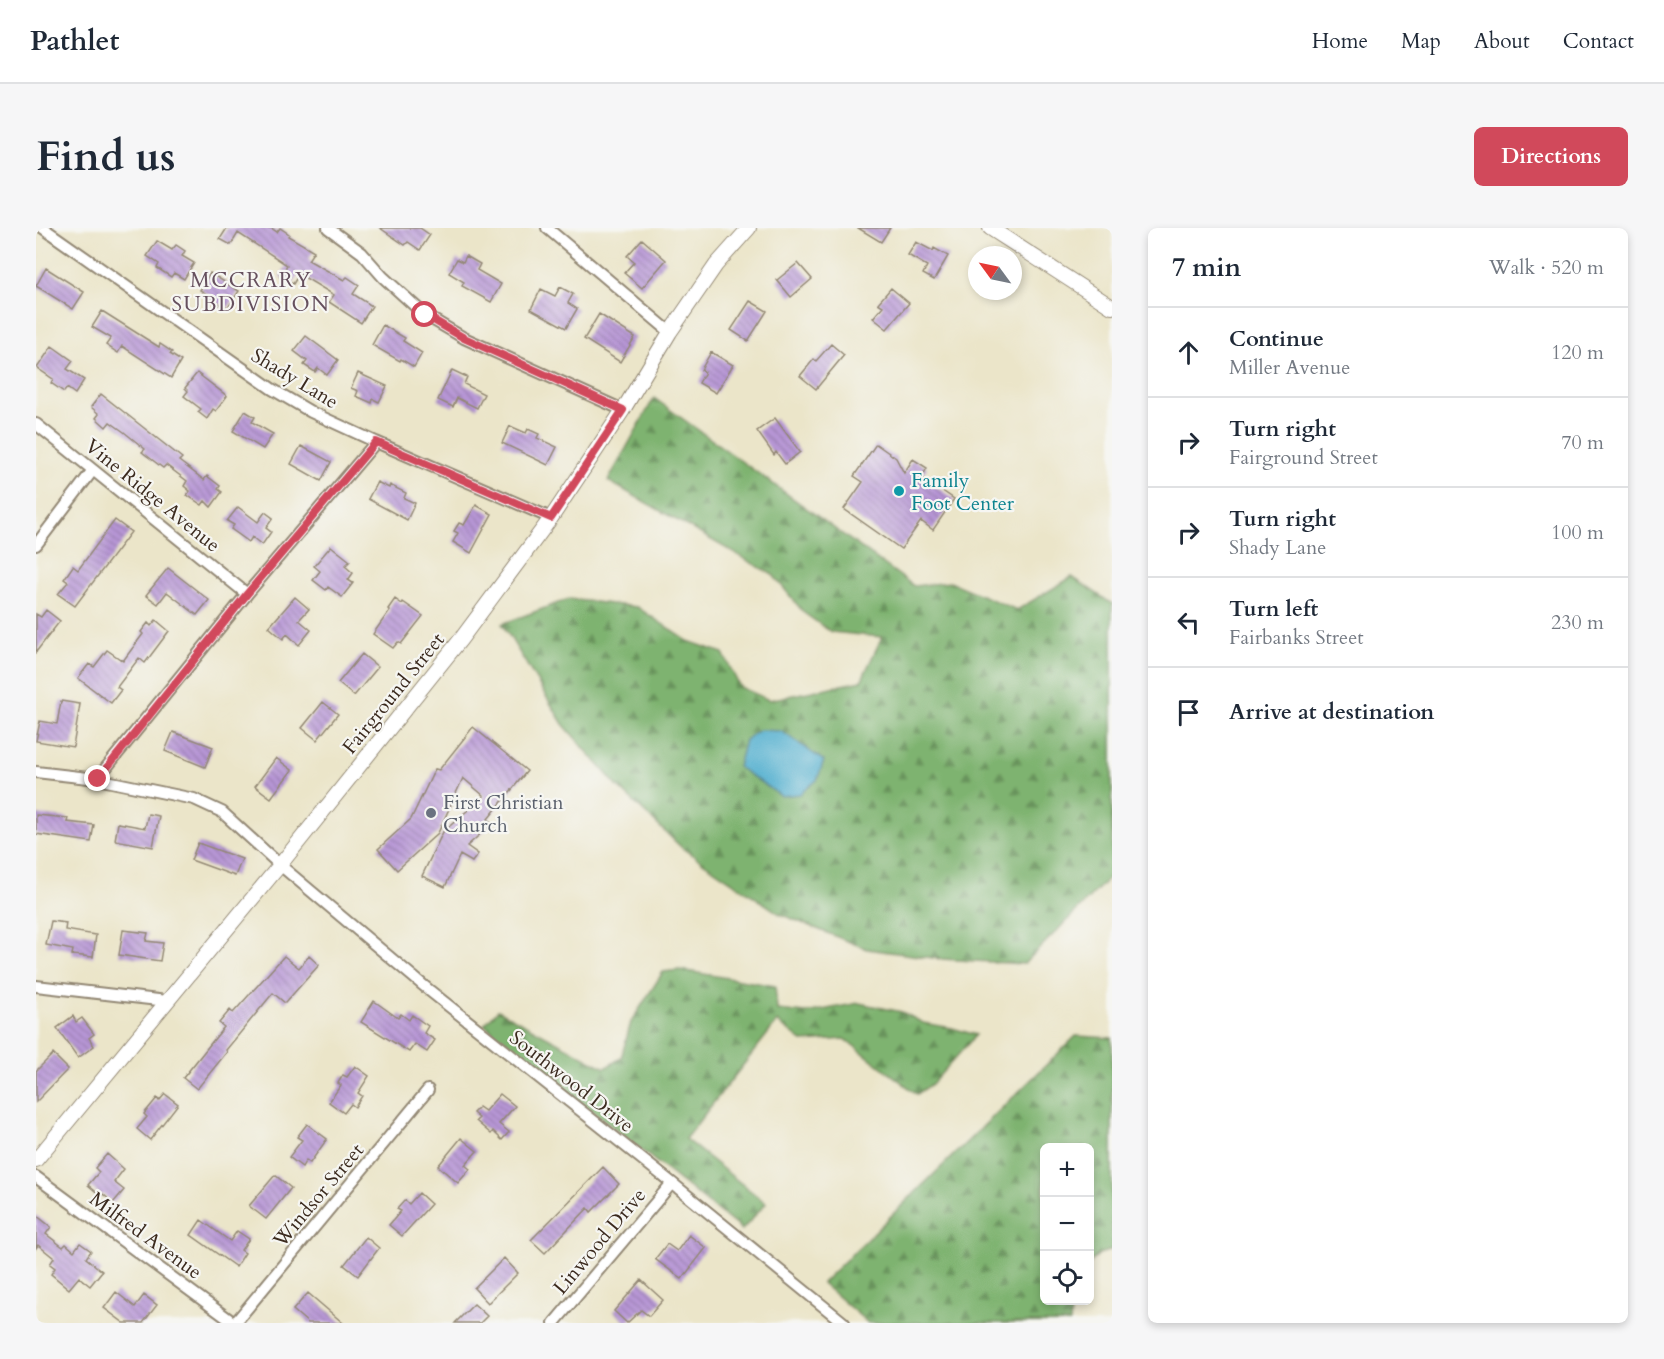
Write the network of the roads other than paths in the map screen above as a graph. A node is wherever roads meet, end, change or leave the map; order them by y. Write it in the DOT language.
graph roads {
  1 [pos="43,228"];
  2 [pos="328,228"];
  3 [pos="547,228"];
  4 [pos="749,228"];
  5 [pos="990,228"];
  6 [pos="1112,307"];
  7 [pos="670,332"];
  8 [pos="623,410"];
  9 [pos="36,424"];
  10 [pos="376,442"];
  11 [pos="93,470"];
  12 [pos="551,518"];
  13 [pos="36,545"];
  14 [pos="247,594"];
  15 [pos="36,772"];
  16 [pos="98,779"];
  17 [pos="280,865"];
  18 [pos="36,986"];
  19 [pos="166,1001"];
  20 [pos="428,1090"];
  21 [pos="36,1160"];
  22 [pos="36,1177"];
  23 [pos="672,1183"];
  24 [pos="234,1323"];
  25 [pos="554,1323"];
  26 [pos="843,1323"];
  1 -- 10 [label="street, Shady Lane"];
  2 -- 8 [label="street"];
  3 -- 7 [label="street"];
  4 -- 7 [label="street, Fairground Street"];
  5 -- 6 [label="street"];
  7 -- 8 [label="street, Fairground Street"];
  8 -- 12 [label="street, Fairground Street"];
  9 -- 11 [label="street, Vine Ridge Avenue"];
  10 -- 12 [label="street, Shady Lane"];
  10 -- 14 [label="street"];
  11 -- 13 [label="street"];
  11 -- 14 [label="street, Vine Ridge Avenue"];
  12 -- 17 [label="street, Fairground Street"];
  14 -- 16 [label="street"];
  15 -- 16 [label="street, Southwood Drive"];
  16 -- 17 [label="street, Southwood Drive"];
  17 -- 19 [label="street, Fairground Street"];
  17 -- 23 [label="street, Southwood Drive"];
  18 -- 19 [label="street"];
  19 -- 21 [label="street, Fairground Street"];
  20 -- 24 [label="street, Windsor Street"];
  22 -- 24 [label="street, Milfred Avenue"];
  23 -- 25 [label="street, Linwood Drive"];
  23 -- 26 [label="street, Southwood Drive"];
}
